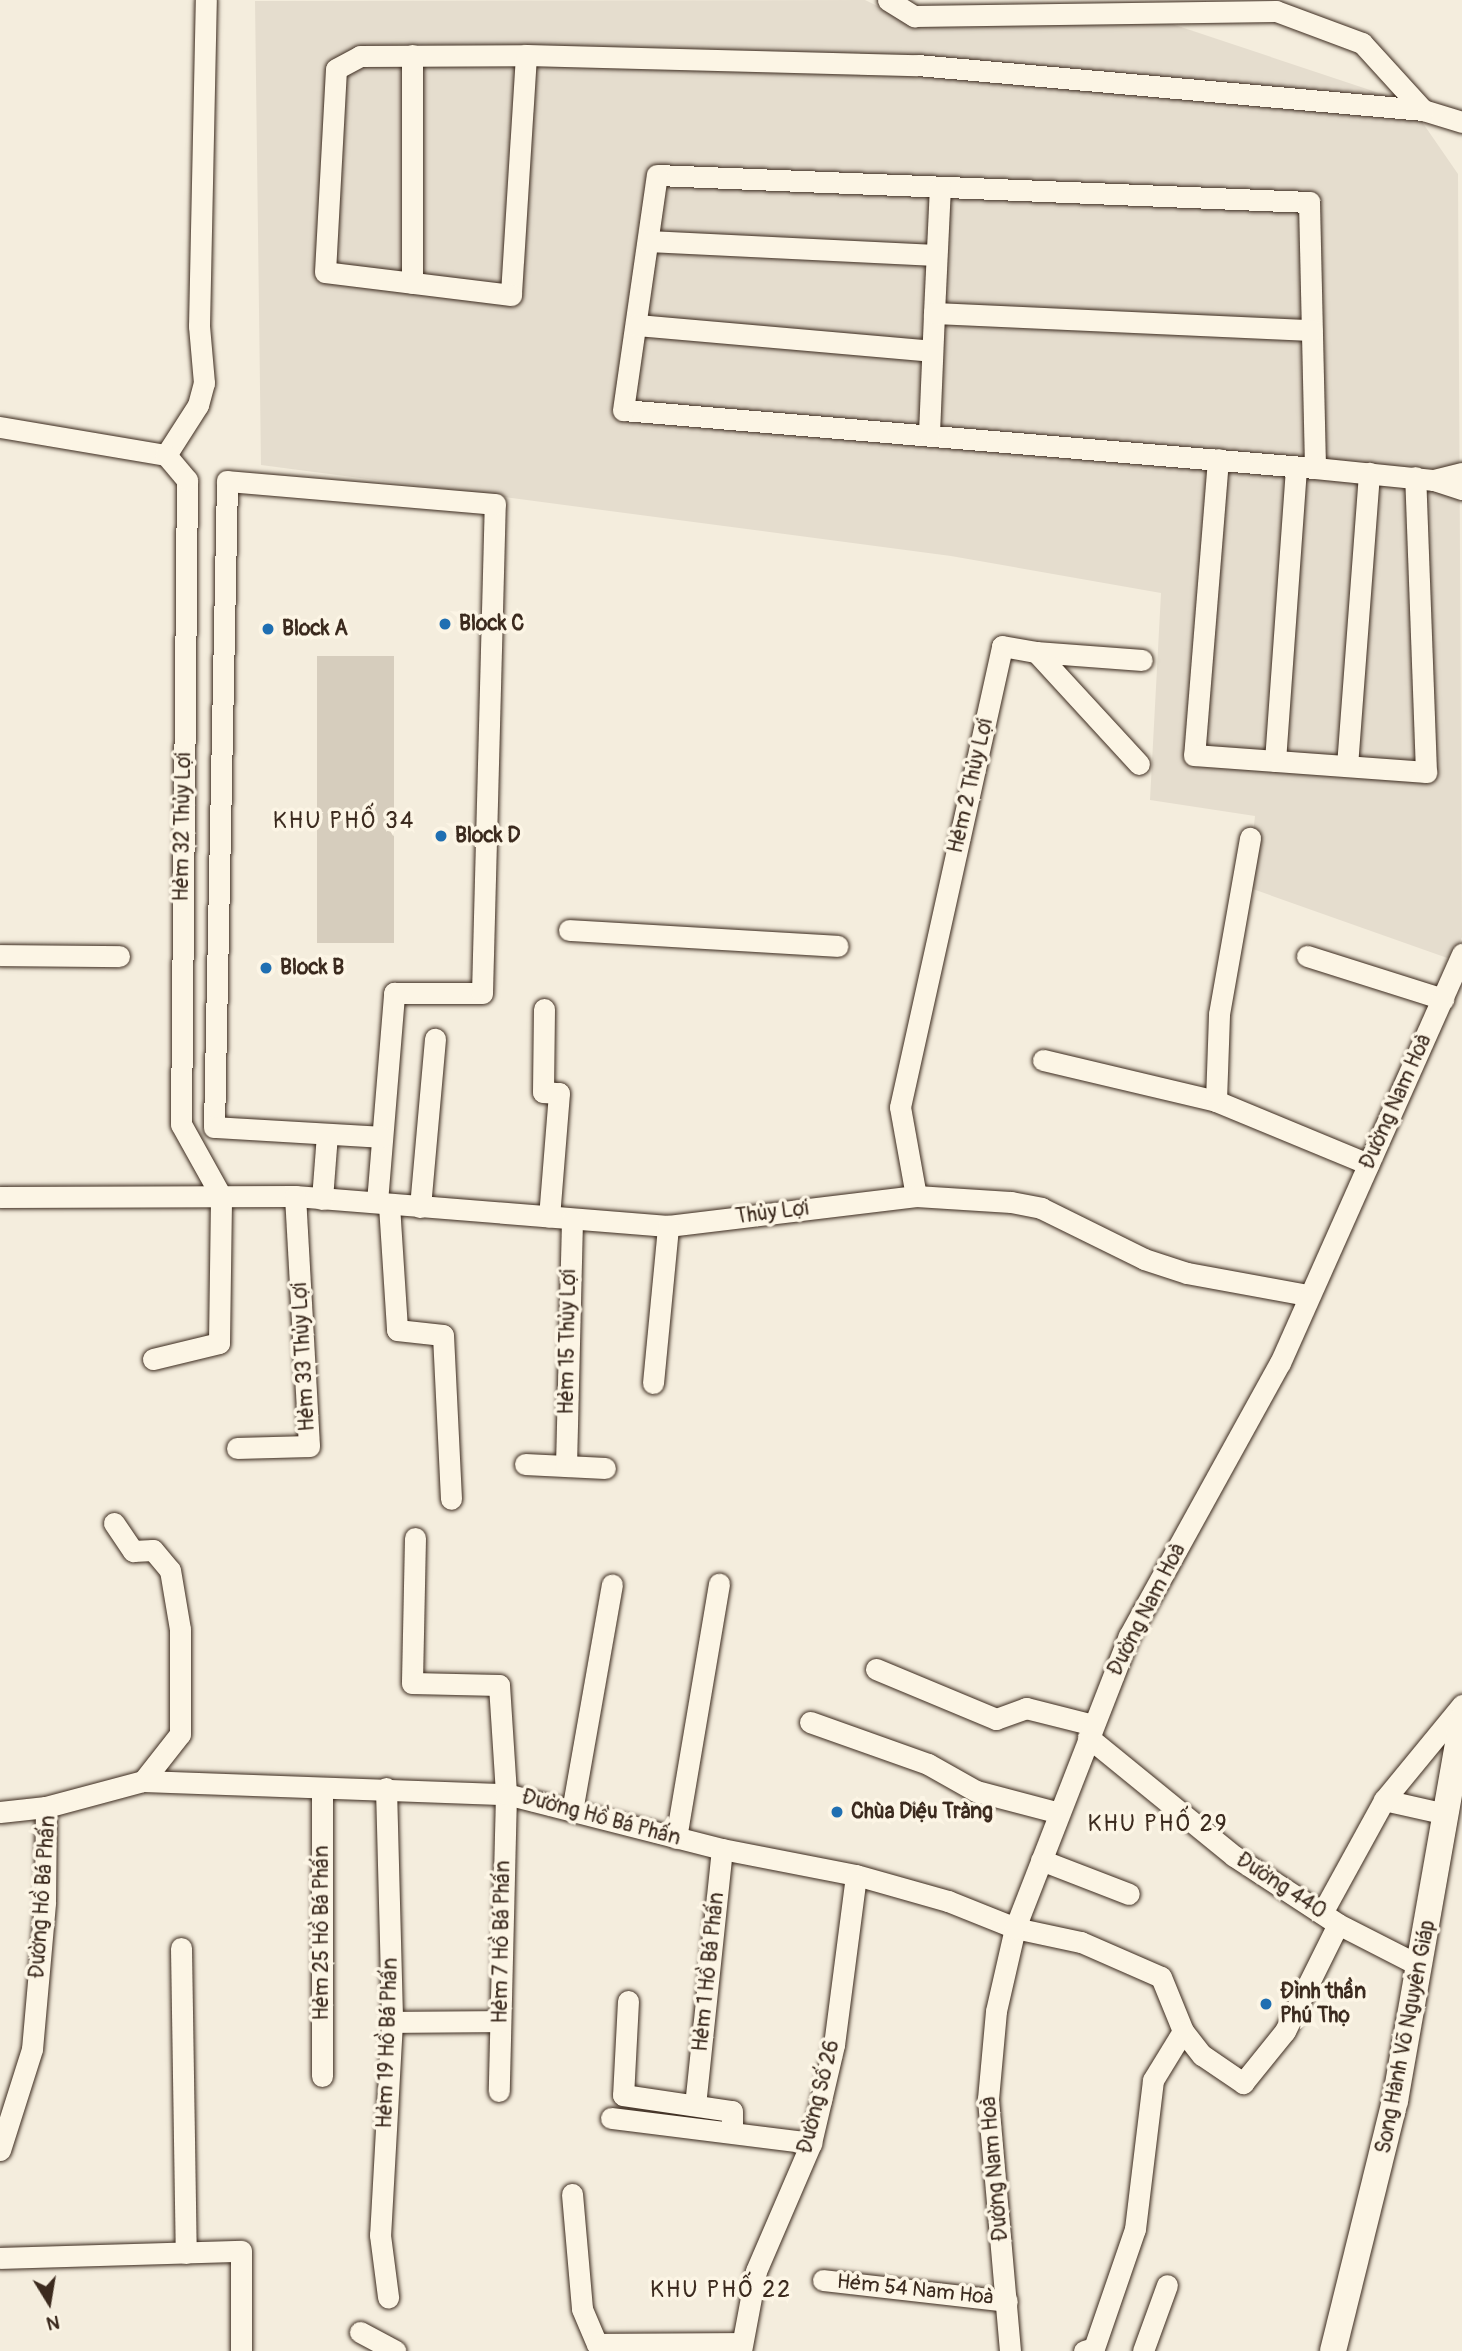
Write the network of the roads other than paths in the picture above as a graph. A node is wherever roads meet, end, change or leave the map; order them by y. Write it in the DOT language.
graph roads {
  1 [pos="206,0"];
  2 [pos="888,0"];
  3 [pos="412,55"];
  4 [pos="526,55"];
  5 [pos="1423,110"];
  6 [pos="1462,122"];
  7 [pos="940,187"];
  8 [pos="648,241"];
  9 [pos="936,255"];
  10 [pos="412,283"];
  11 [pos="934,313"];
  12 [pos="636,325"];
  13 [pos="1312,330"];
  14 [pos="932,351"];
  15 [pos="0,427"];
  16 [pos="929,433"];
  17 [pos="166,454"];
  18 [pos="1218,459"];
  19 [pos="1305,467"];
  20 [pos="1369,473"];
  21 [pos="1462,473"];
  22 [pos="1424,478"];
  23 [pos="1462,489"];
  24 [pos="1036,652"];
  25 [pos="1142,660"];
  26 [pos="1275,761"];
  27 [pos="1139,764"];
  28 [pos="1347,766"];
  29 [pos="1250,838"];
  30 [pos="569,930"];
  31 [pos="838,946"];
  32 [pos="1462,954"];
  33 [pos="0,955"];
  34 [pos="119,956"];
  35 [pos="1307,956"];
  36 [pos="1443,999"];
  37 [pos="544,1009"];
  38 [pos="435,1040"];
  39 [pos="1043,1060"];
  40 [pos="1216,1101"];
  41 [pos="327,1134"];
  42 [pos="382,1137"];
  43 [pos="1368,1164"];
  44 [pos="221,1196"];
  45 [pos="295,1196"];
  46 [pos="916,1196"];
  47 [pos="0,1197"];
  48 [pos="322,1199"];
  49 [pos="383,1203"];
  50 [pos="420,1207"];
  51 [pos="549,1217"];
  52 [pos="572,1219"];
  53 [pos="668,1226"];
  54 [pos="1307,1295"];
  55 [pos="153,1359"];
  56 [pos="653,1383"];
  57 [pos="237,1448"];
  58 [pos="525,1464"];
  59 [pos="566,1466"];
  60 [pos="605,1468"];
  61 [pos="451,1499"];
  62 [pos="114,1523"];
  63 [pos="415,1538"];
  64 [pos="719,1584"];
  65 [pos="612,1585"];
  66 [pos="876,1669"];
  67 [pos="1462,1705"];
  68 [pos="1462,1720"];
  69 [pos="810,1722"];
  70 [pos="1090,1731"];
  71 [pos="143,1781"];
  72 [pos="386,1788"];
  73 [pos="321,1789"];
  74 [pos="506,1794"];
  75 [pos="1384,1800"];
  76 [pos="46,1807"];
  77 [pos="572,1811"];
  78 [pos="0,1812"];
  79 [pos="1059,1813"];
  80 [pos="1446,1814"];
  81 [pos="676,1838"];
  82 [pos="722,1849"];
  83 [pos="1041,1860"];
  84 [pos="856,1875"];
  85 [pos="1129,1894"];
  86 [pos="1330,1918"];
  87 [pos="1015,1927"];
  88 [pos="181,1948"];
  89 [pos="1420,1966"];
  90 [pos="628,2001"];
  91 [pos="500,2021"];
  92 [pos="392,2022"];
  93 [pos="1183,2031"];
  94 [pos="322,2076"];
  95 [pos="499,2091"];
  96 [pos="696,2096"];
  97 [pos="611,2118"];
  98 [pos="732,2132"];
  99 [pos="811,2143"];
  100 [pos="0,2150"];
  101 [pos="572,2194"];
  102 [pos="186,2253"];
  103 [pos="0,2258"];
  104 [pos="823,2280"];
  105 [pos="1167,2285"];
  106 [pos="388,2297"];
  107 [pos="1007,2301"];
  108 [pos="360,2332"];
  109 [pos="741,2347"];
  110 [pos="241,2351"];
  111 [pos="395,2351"];
  112 [pos="1010,2351"];
  113 [pos="1084,2351"];
  114 [pos="1143,2351"];
  115 [pos="1333,2351"];
  1 -- 17 [label="street"];
  2 -- 5 [label="street"];
  3 -- 4 [label="street"];
  3 -- 10 [label="street"];
  3 -- 10 [label="street"];
  4 -- 5 [label="street"];
  4 -- 10 [label="street"];
  5 -- 6 [label="street"];
  7 -- 8 [label="street"];
  7 -- 9 [label="street"];
  7 -- 13 [label="street"];
  8 -- 9 [label="street"];
  8 -- 12 [label="street"];
  9 -- 11 [label="street"];
  11 -- 13 [label="street"];
  11 -- 14 [label="street"];
  12 -- 14 [label="street"];
  12 -- 16 [label="street"];
  13 -- 19 [label="street"];
  14 -- 16 [label="street"];
  15 -- 17 [label="street"];
  16 -- 18 [label="street"];
  17 -- 44 [label="street, Hẻm 32 Thủy Lợi"];
  18 -- 19 [label="street"];
  18 -- 26 [label="street"];
  19 -- 20 [label="street"];
  19 -- 26 [label="street"];
  20 -- 22 [label="street"];
  20 -- 28 [label="street"];
  21 -- 22 [label="street"];
  22 -- 23 [label="street"];
  22 -- 28 [label="street"];
  24 -- 25 [label="street"];
  24 -- 27 [label="street"];
  24 -- 46 [label="street, Hẻm 2 Thủy Lợi"];
  26 -- 28 [label="street"];
  29 -- 40 [label="street"];
  30 -- 31 [label="street"];
  32 -- 36 [label="street, Đường Nam Hoà"];
  33 -- 34 [label="street"];
  35 -- 36 [label="street"];
  36 -- 43 [label="street, Đường Nam Hoà"];
  37 -- 51 [label="street"];
  38 -- 50 [label="street"];
  39 -- 40 [label="street"];
  40 -- 43 [label="street"];
  41 -- 42 [label="street"];
  41 -- 42 [label="street"];
  41 -- 48 [label="street"];
  42 -- 49 [label="street"];
  43 -- 54 [label="street, Đường Nam Hoà"];
  44 -- 45 [label="street, Thủy Lợi"];
  44 -- 47 [label="street, Thủy Lợi"];
  44 -- 55 [label="street"];
  45 -- 48 [label="street, Thủy Lợi"];
  45 -- 57 [label="street, Hẻm 33 Thủy Lợi"];
  46 -- 53 [label="street, Thủy Lợi"];
  46 -- 54 [label="street, Thủy Lợi"];
  48 -- 49 [label="street, Thủy Lợi"];
  49 -- 50 [label="street, Thủy Lợi"];
  49 -- 61 [label="street"];
  50 -- 51 [label="street, Thủy Lợi"];
  51 -- 52 [label="street, Thủy Lợi"];
  52 -- 53 [label="street, Thủy Lợi"];
  52 -- 59 [label="street, Hẻm 15 Thủy Lợi"];
  53 -- 56 [label="street"];
  54 -- 70 [label="street, Đường Nam Hoà"];
  58 -- 59 [label="street"];
  59 -- 60 [label="street"];
  62 -- 71 [label="street"];
  63 -- 74 [label="street, Hẻm 7 Hồ Bá Phấn"];
  64 -- 81 [label="street"];
  65 -- 77 [label="street"];
  66 -- 70 [label="street"];
  67 -- 75 [label="street"];
  68 -- 80 [label="main road, Song Hành Võ Nguyên Giáp"];
  69 -- 79 [label="street"];
  70 -- 79 [label="street, Đường Nam Hoà"];
  70 -- 86 [label="street, Đường 440"];
  71 -- 73 [label="street, Đường Hồ Bá Phấn"];
  71 -- 76 [label="street, Đường Hồ Bá Phấn"];
  72 -- 73 [label="street, Đường Hồ Bá Phấn"];
  72 -- 74 [label="street, Đường Hồ Bá Phấn"];
  72 -- 92 [label="street, Hẻm 19 Hồ Bá Phấn"];
  73 -- 94 [label="street, Hẻm 25 Hồ Bá Phấn"];
  74 -- 77 [label="street, Đường Hồ Bá Phấn"];
  74 -- 91 [label="street, Hẻm 7 Hồ Bá Phấn"];
  75 -- 80 [label="street"];
  75 -- 86 [label="street"];
  76 -- 78 [label="street"];
  76 -- 100 [label="street, Đường Hồ Bá Phấn"];
  77 -- 81 [label="street, Đường Hồ Bá Phấn"];
  79 -- 83 [label="street, Đường Nam Hoà"];
  80 -- 89 [label="main road, Song Hành Võ Nguyên Giáp"];
  81 -- 82 [label="street, Đường Hồ Bá Phấn"];
  82 -- 84 [label="street, Đường Hồ Bá Phấn"];
  82 -- 96 [label="street, Hẻm 1 Hồ Bá Phấn"];
  83 -- 85 [label="street"];
  83 -- 87 [label="street, Đường Nam Hoà"];
  84 -- 87 [label="street, Đường Hồ Bá Phấn"];
  84 -- 99 [label="street, Đường Số 26"];
  86 -- 89 [label="street, Đường 440"];
  86 -- 93 [label="street, Đường Hồ Bá Phấn"];
  87 -- 93 [label="street, Đường Hồ Bá Phấn"];
  87 -- 107 [label="street, Đường Nam Hoà"];
  88 -- 102 [label="street"];
  89 -- 115 [label="main road, Song Hành Võ Nguyên Giáp"];
  90 -- 98 [label="street"];
  91 -- 92 [label="street"];
  91 -- 95 [label="street, Hẻm 7 Hồ Bá Phấn"];
  92 -- 106 [label="street, Hẻm 19 Hồ Bá Phấn"];
  93 -- 113 [label="street"];
  97 -- 98 [label="street"];
  98 -- 99 [label="street"];
  99 -- 109 [label="street, Đường Số 26"];
  101 -- 109 [label="street"];
  102 -- 103 [label="street"];
  102 -- 110 [label="street"];
  104 -- 107 [label="street, Hẻm 54 Nam Hoà"];
  105 -- 114 [label="street"];
  107 -- 112 [label="street, Đường Nam Hoà"];
  108 -- 111 [label="street"];
}
